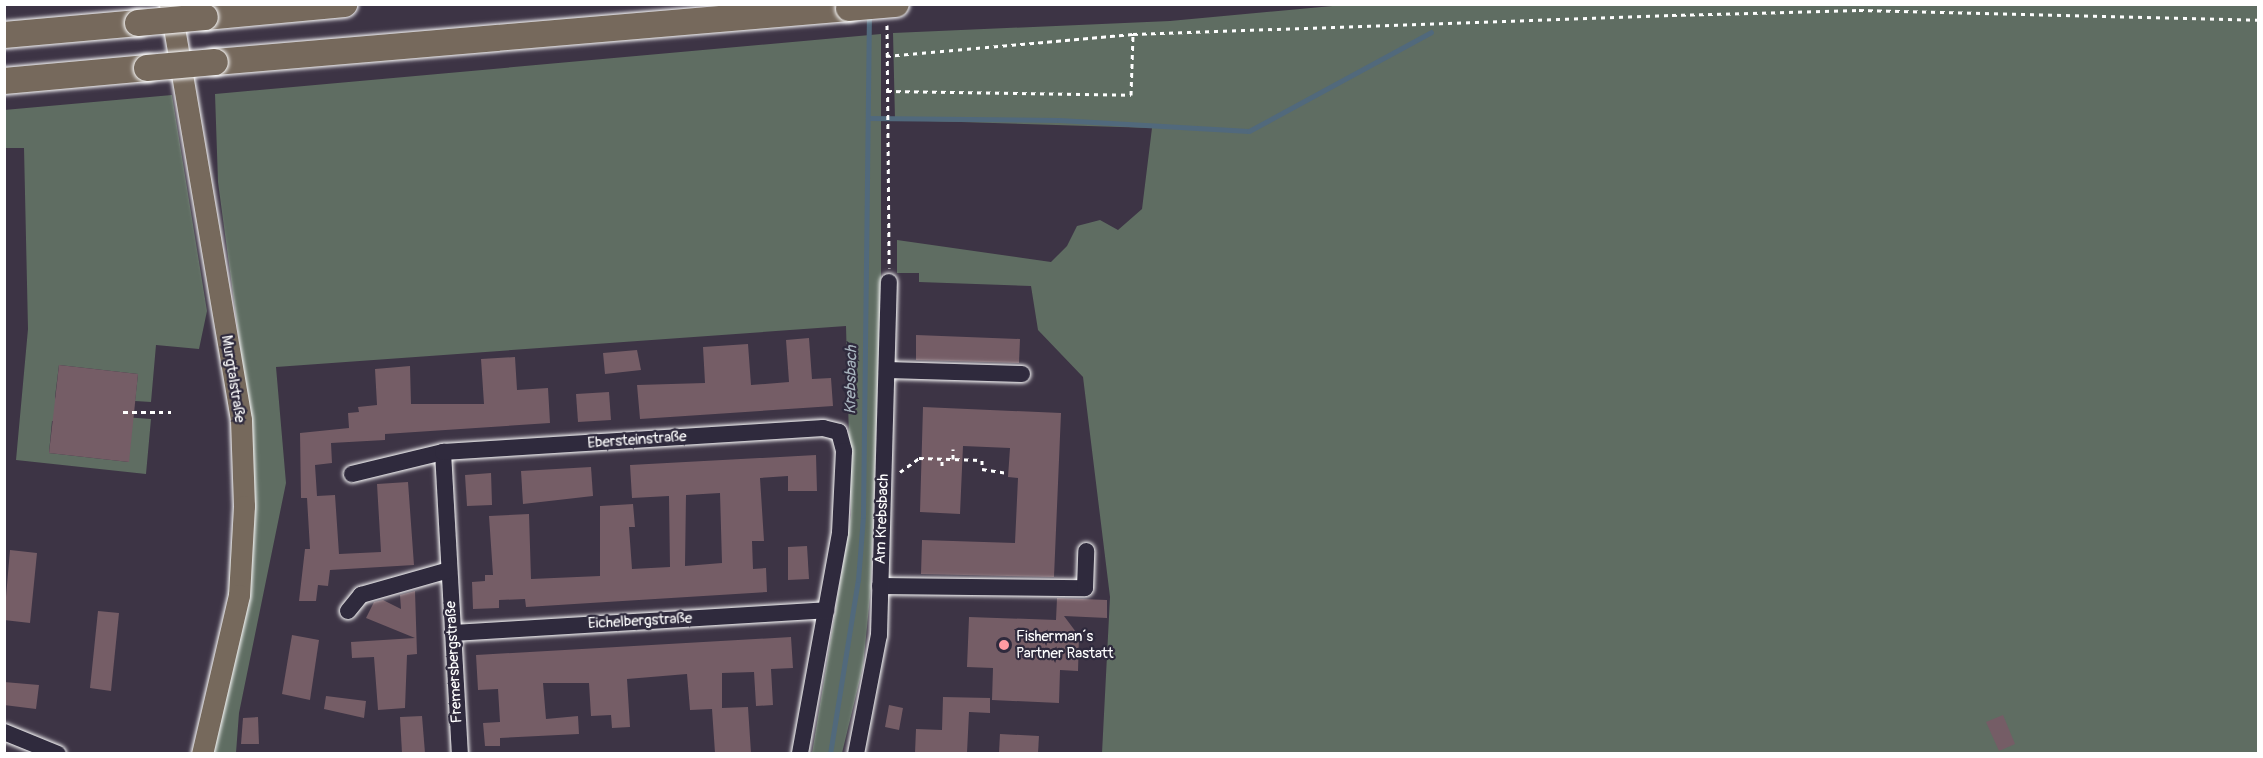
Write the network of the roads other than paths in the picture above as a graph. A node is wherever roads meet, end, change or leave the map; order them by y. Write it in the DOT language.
graph roads {
  1 [pos="170,4"];
  2 [pos="344,4"];
  3 [pos="892,10"];
  4 [pos="4,35"];
  5 [pos="4,81"];
  6 [pos="889,282"];
  7 [pos="887,370"];
  8 [pos="1022,374"];
  9 [pos="442,452"];
  10 [pos="352,474"];
  11 [pos="1086,551"];
  12 [pos="449,570"];
  13 [pos="880,586"];
  14 [pos="826,610"];
  15 [pos="348,611"];
  16 [pos="453,633"];
  17 [pos="4,732"];
  18 [pos="57,753"];
  19 [pos="202,753"];
  20 [pos="460,753"];
  21 [pos="800,753"];
  22 [pos="856,753"];
  1 -- 19 [label="main road, Murgtalstraße"];
  2 -- 4 [label="highway, bridge"];
  3 -- 5 [label="highway, bridge"];
  6 -- 7 [label="street, Am Krebsbach"];
  7 -- 8 [label="street"];
  7 -- 13 [label="street, Am Krebsbach"];
  9 -- 10 [label="street"];
  9 -- 12 [label="street, Fremersbergstraße"];
  9 -- 14 [label="street, Ebersteinstraße"];
  11 -- 13 [label="street"];
  12 -- 15 [label="street"];
  12 -- 16 [label="street, Fremersbergstraße"];
  13 -- 22 [label="street, Am Krebsbach"];
  14 -- 16 [label="street, Eichelbergstraße"];
  14 -- 21 [label="street"];
  16 -- 20 [label="street, Fremersbergstraße"];
  17 -- 18 [label="street"];
}
